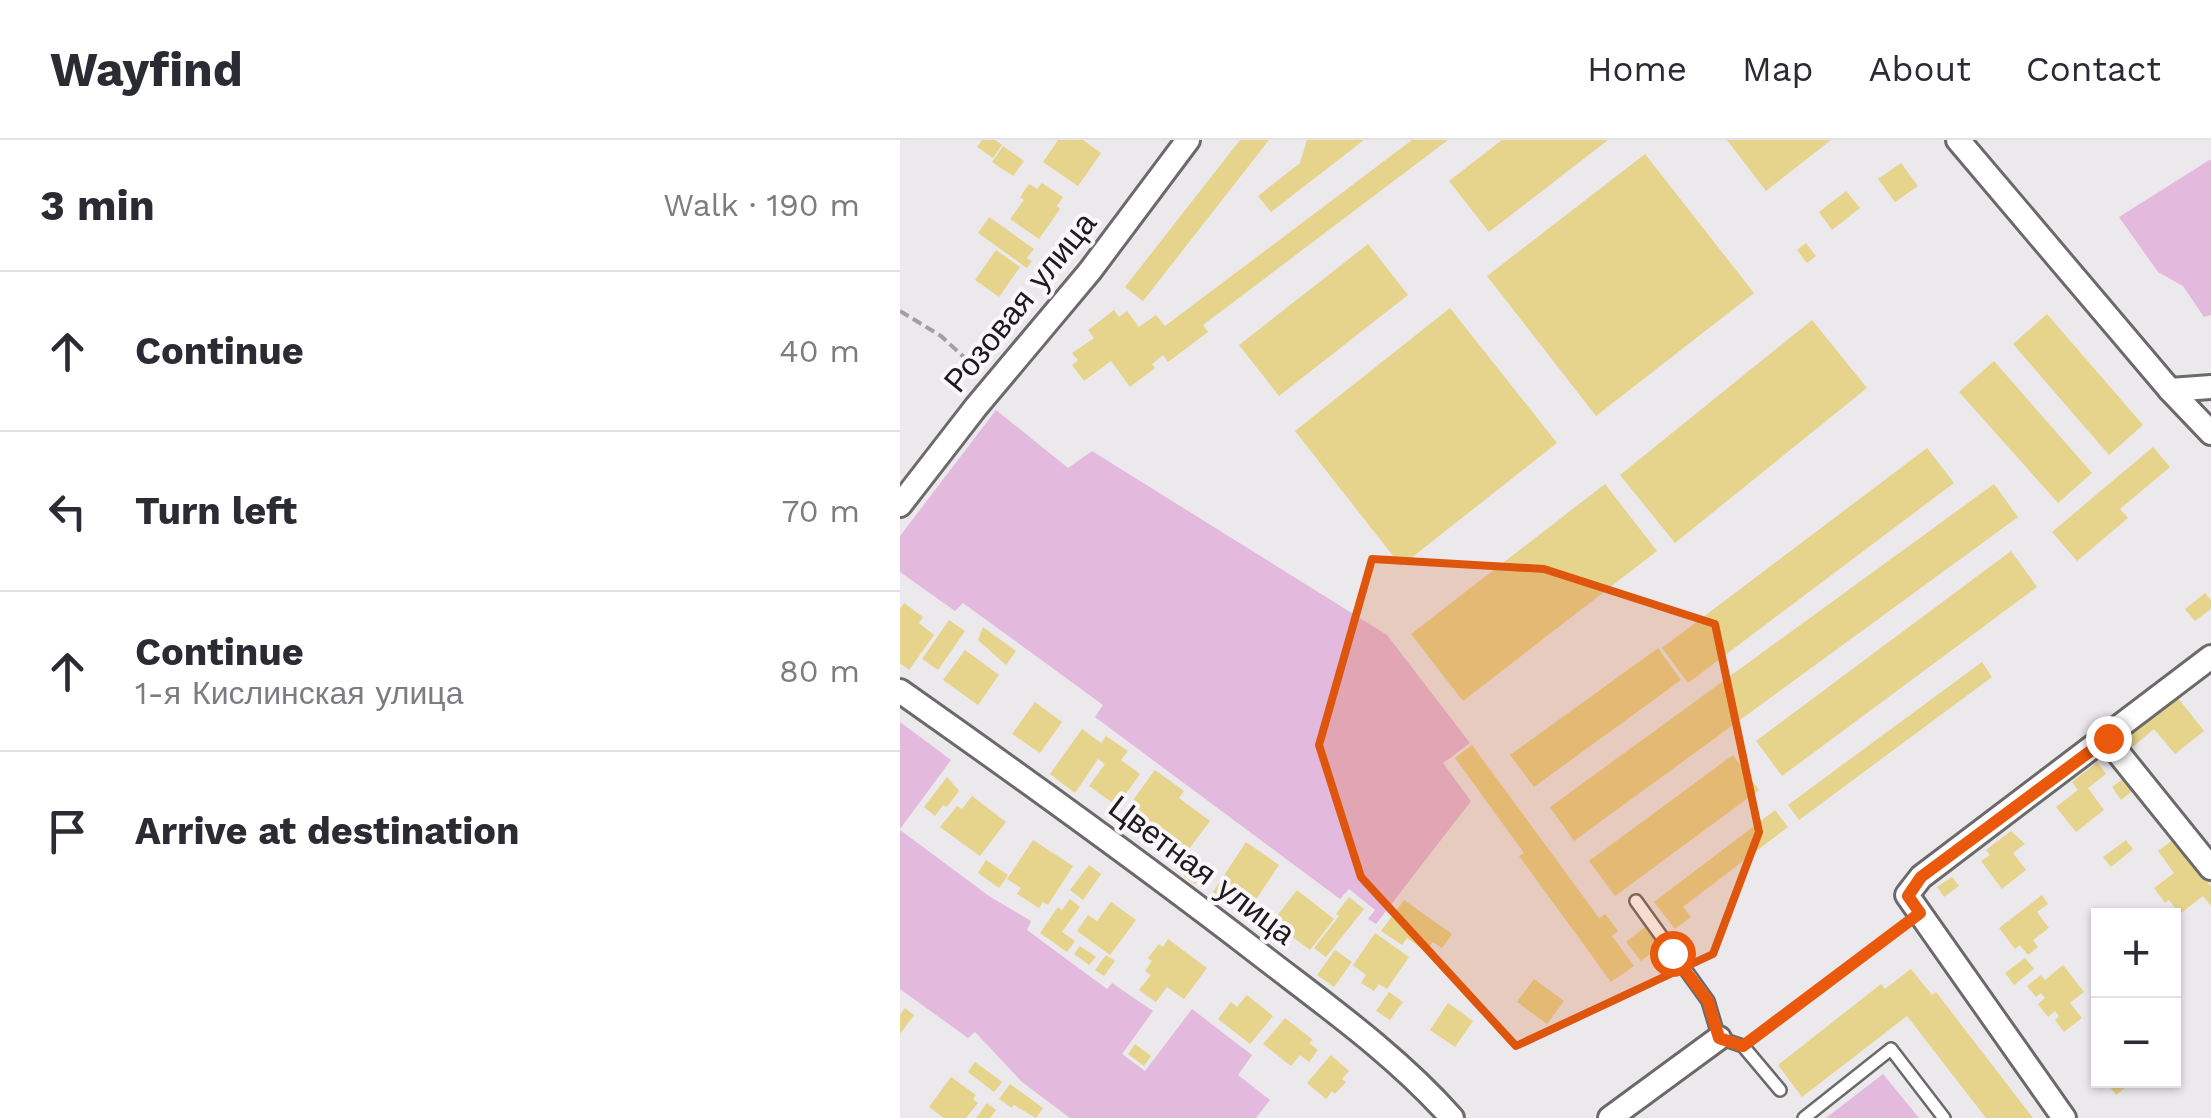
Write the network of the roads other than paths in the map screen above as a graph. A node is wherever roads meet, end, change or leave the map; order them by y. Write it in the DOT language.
graph roads {
  1 [pos="1188,140"];
  2 [pos="1958,140"];
  3 [pos="2211,387"];
  4 [pos="2170,390"];
  5 [pos="2211,433"];
  6 [pos="900,505"];
  7 [pos="2211,657"];
  8 [pos="900,691"];
  9 [pos="2108,738"];
  10 [pos="2211,868"];
  11 [pos="1636,901"];
  12 [pos="1719,1038"];
  13 [pos="1780,1090"];
  14 [pos="1452,1118"];
  15 [pos="1610,1118"];
  16 [pos="1804,1118"];
  17 [pos="1944,1118"];
  18 [pos="2064,1118"];
  1 -- 6 [label="street, Розовая улица"];
  2 -- 4 [label="street"];
  3 -- 4 [label="street"];
  4 -- 5 [label="street"];
  7 -- 9 [label="street"];
  8 -- 14 [label="street, Цветная улица"];
  9 -- 10 [label="street"];
  9 -- 18 [label="street"];
  11 -- 12 [label="lane"];
  12 -- 13 [label="lane"];
  12 -- 15 [label="street"];
  16 -- 17 [label="lane"];
}
